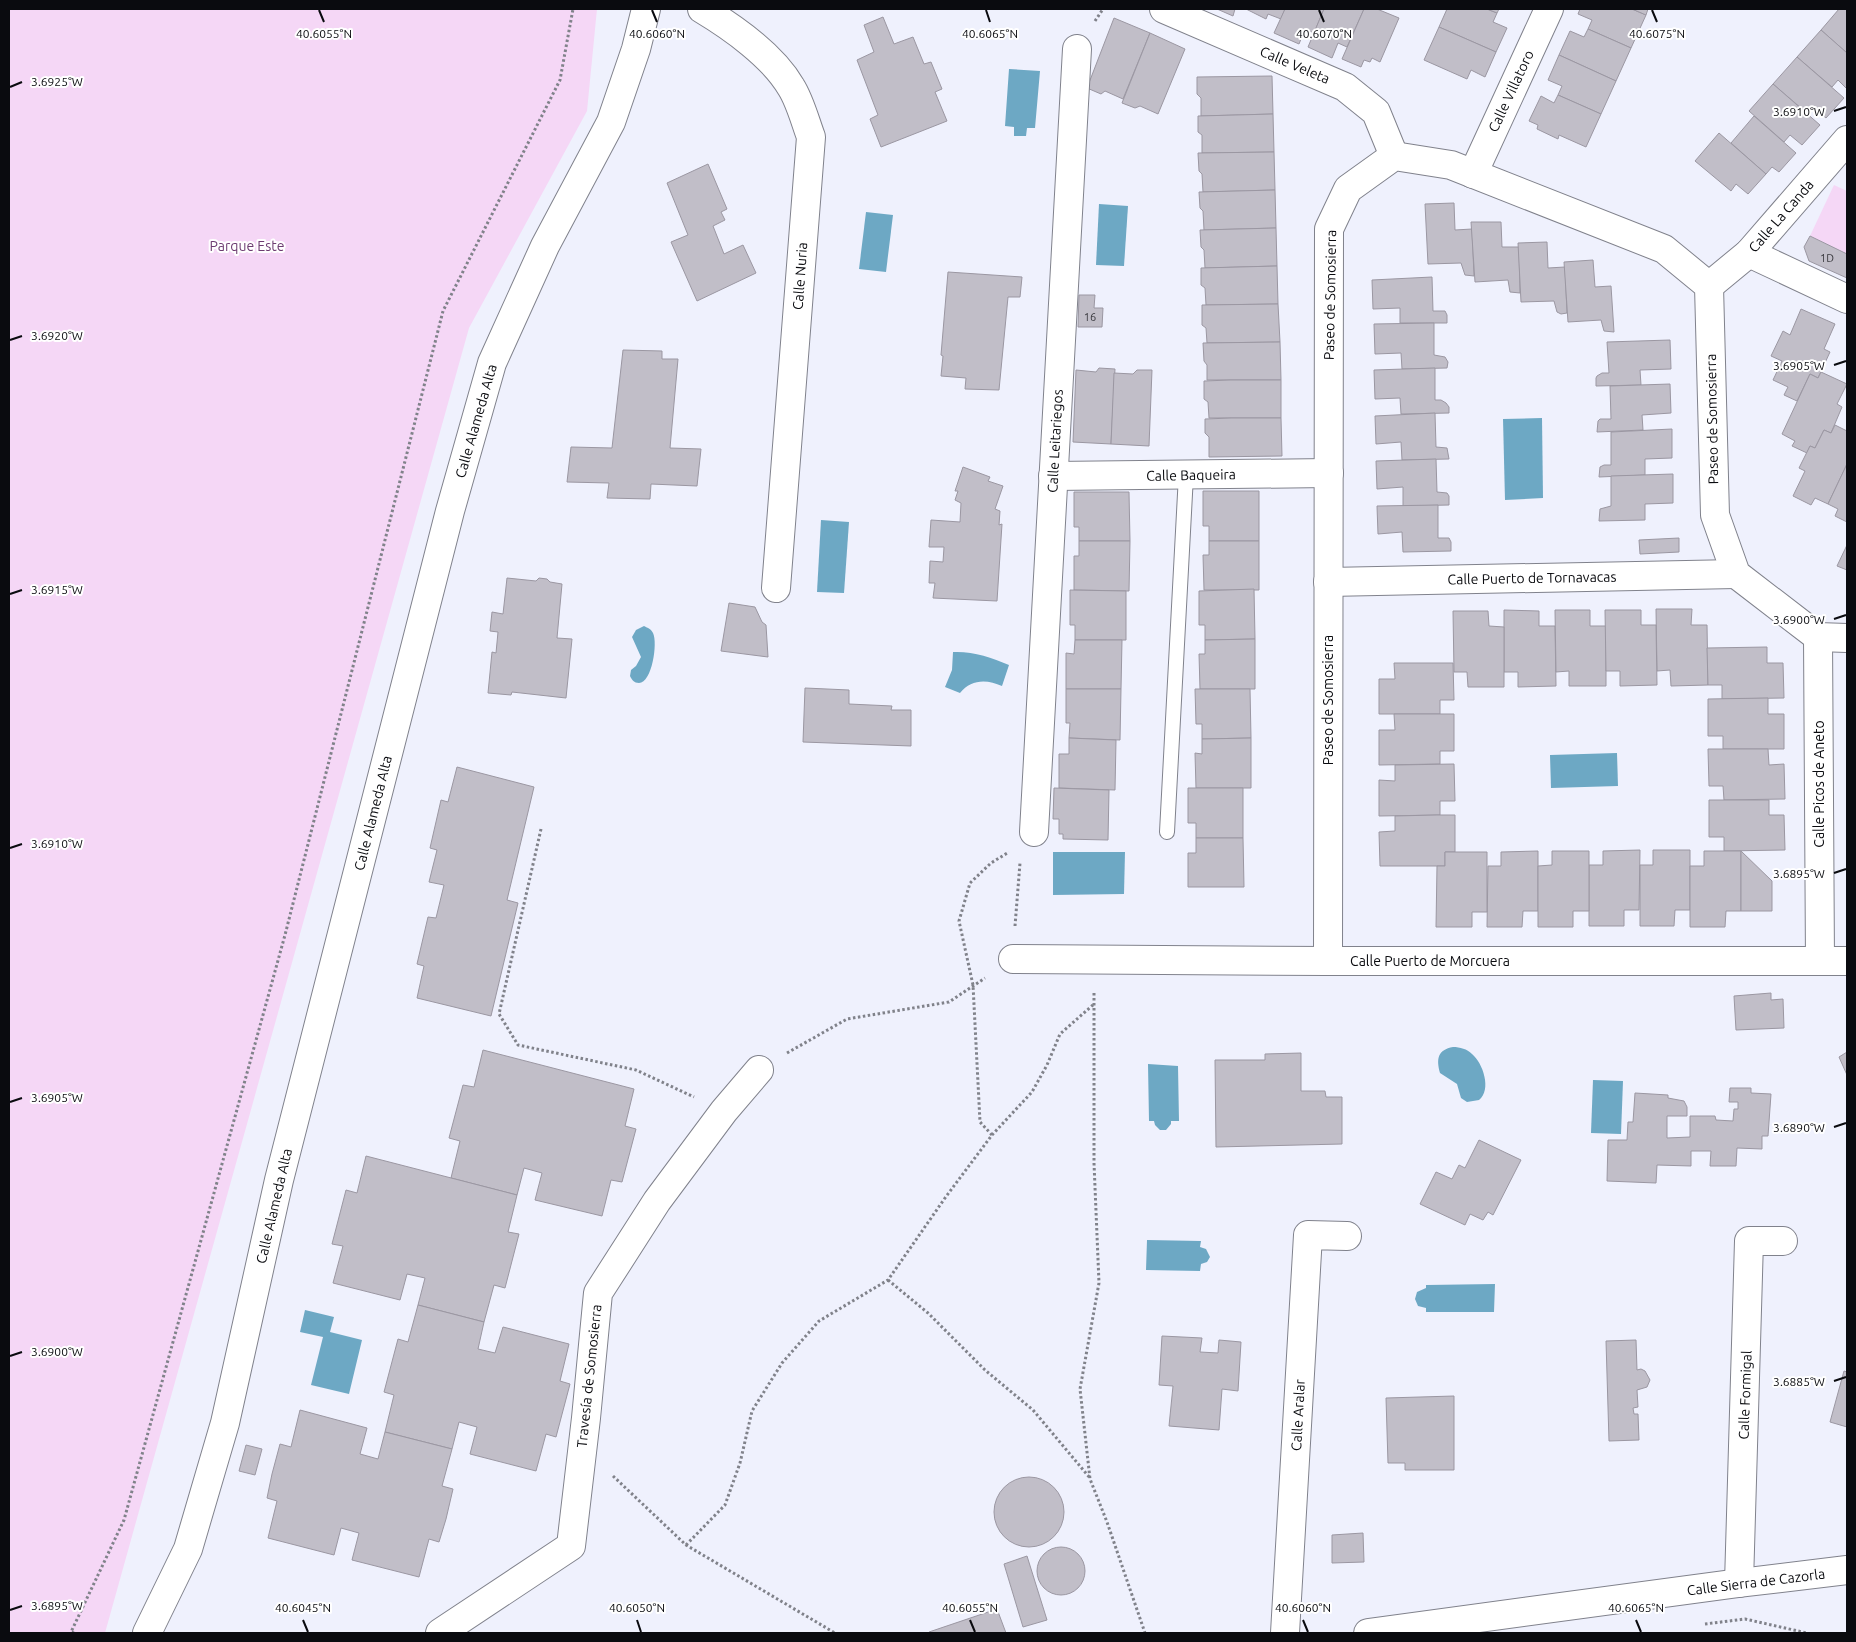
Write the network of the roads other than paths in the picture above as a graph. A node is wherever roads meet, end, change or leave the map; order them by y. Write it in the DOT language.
graph roads {
  1 [pos="646,9"];
  2 [pos="702,9"];
  3 [pos="1164,9"];
  4 [pos="1549,9"];
  5 [pos="1077,49"];
  6 [pos="1847,140"];
  7 [pos="1394,156"];
  8 [pos="1473,174"];
  9 [pos="1749,254"];
  10 [pos="1709,286"];
  11 [pos="1847,299"];
  12 [pos="1329,473"];
  13 [pos="1186,475"];
  14 [pos="1053,476"];
  15 [pos="1736,574"];
  16 [pos="1328,582"];
  17 [pos="776,588"];
  18 [pos="1818,637"];
  19 [pos="1847,638"];
  20 [pos="1034,832"];
  21 [pos="1167,832"];
  22 [pos="1013,959"];
  23 [pos="1820,960"];
  24 [pos="1847,961"];
  25 [pos="1328,962"];
  26 [pos="759,1070"];
  27 [pos="1347,1236"];
  28 [pos="1783,1240"];
  29 [pos="1847,1570"];
  30 [pos="1739,1583"];
  31 [pos="147,1633"];
  32 [pos="440,1633"];
  33 [pos="1286,1633"];
  34 [pos="1368,1633"];
  1 -- 31 [label="street, Calle Alameda Alta"];
  2 -- 17 [label="street, Calle Nuria"];
  3 -- 7 [label="street, Calle Veleta"];
  4 -- 8 [label="street, Calle Villatoro"];
  5 -- 14 [label="street, Calle Leitariegos"];
  6 -- 9 [label="street, Calle La Canda"];
  7 -- 8 [label="street"];
  7 -- 12 [label="street, Paseo de Somosierra"];
  8 -- 10 [label="street"];
  9 -- 10 [label="street, Calle La Canda"];
  9 -- 11 [label="street"];
  10 -- 15 [label="street, Paseo de Somosierra"];
  12 -- 13 [label="street, Calle Baqueira"];
  12 -- 16 [label="street, Paseo de Somosierra"];
  13 -- 14 [label="street, Calle Baqueira"];
  13 -- 21 [label="lane"];
  14 -- 20 [label="street, Calle Leitariegos"];
  15 -- 16 [label="street, Calle Puerto de Tornavacas"];
  15 -- 18 [label="street"];
  16 -- 25 [label="street, Paseo de Somosierra"];
  18 -- 19 [label="street"];
  18 -- 23 [label="street, Calle Picos de Aneto"];
  22 -- 25 [label="street, Calle Puerto de Morcuera"];
  23 -- 24 [label="street, Calle Puerto de Morcuera"];
  23 -- 25 [label="street, Calle Puerto de Morcuera"];
  26 -- 32 [label="street, Travesía de Somosierra"];
  27 -- 33 [label="street, Calle Aralar"];
  28 -- 30 [label="street, Calle Formigal"];
  29 -- 30 [label="street, Calle Sierra de Cazorla"];
  30 -- 34 [label="street, Calle Sierra de Cazorla"];
}
